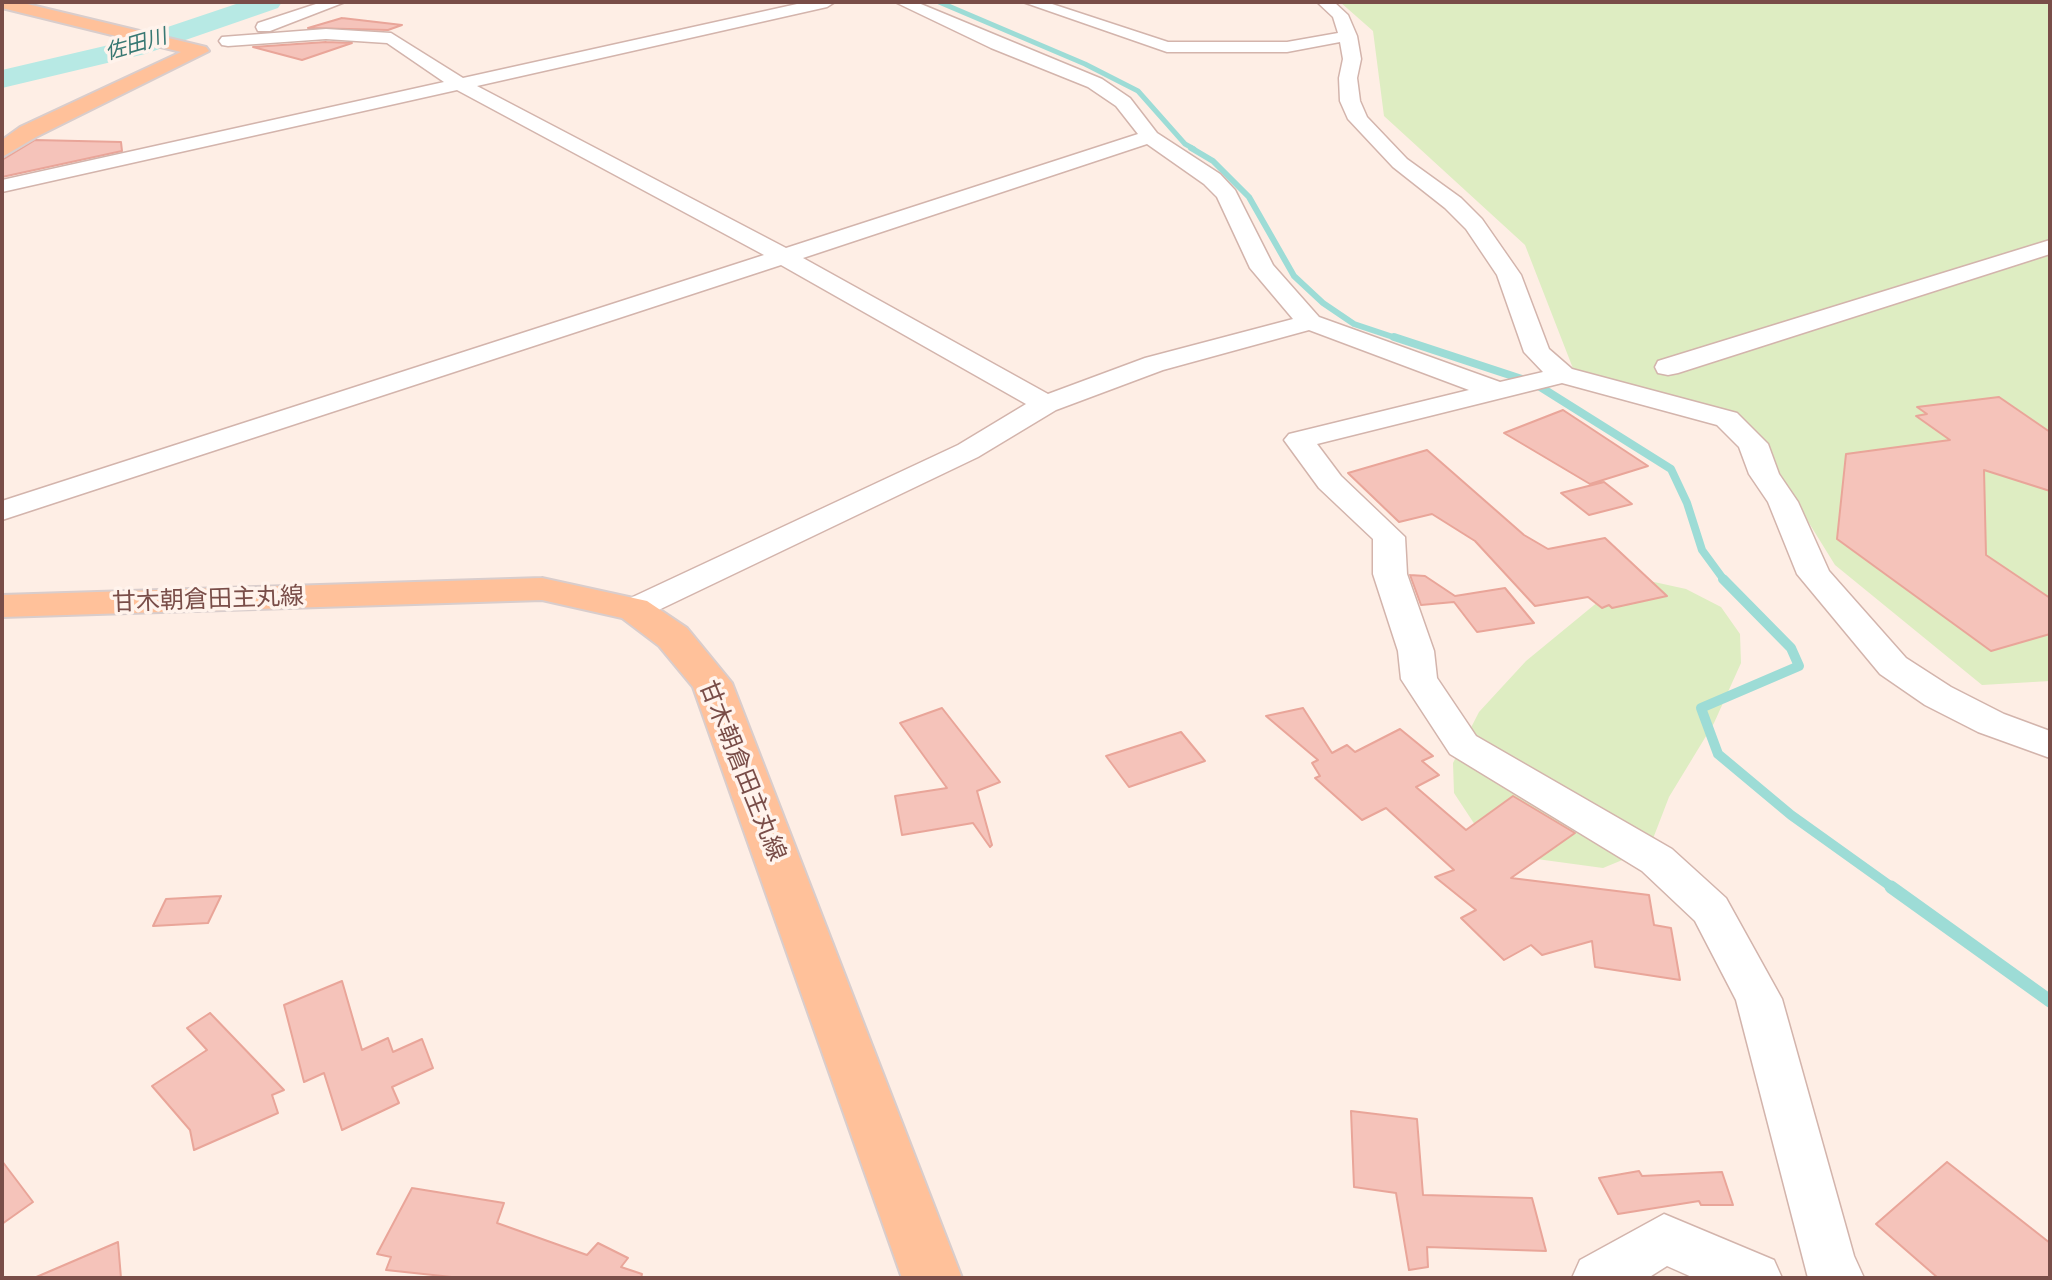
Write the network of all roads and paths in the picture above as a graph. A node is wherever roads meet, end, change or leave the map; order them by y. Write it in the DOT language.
graph roads {
  1 [pos="337,2"];
  2 [pos="827,2"];
  3 [pos="903,2"];
  4 [pos="1031,2"];
  5 [pos="1325,2"];
  6 [pos="2,3"];
  7 [pos="1348,36"];
  8 [pos="228,41"];
  9 [pos="191,49"];
  10 [pos="458,83"];
  11 [pos="28,132"];
  12 [pos="2,136"];
  13 [pos="1150,137"];
  14 [pos="2,150"];
  15 [pos="2,186"];
  16 [pos="2050,247"];
  17 [pos="781,255"];
  18 [pos="1310,322"];
  19 [pos="1668,368"];
  20 [pos="1562,375"];
  21 [pos="1496,390"];
  22 [pos="1046,404"];
  23 [pos="2,511"];
  24 [pos="2,606"];
  25 [pos="634,609"];
  26 [pos="2050,745"];
  27 [pos="932,1278"];
  28 [pos="1599,1278"];
  29 [pos="1755,1278"];
  30 [pos="1837,1278"];
  1 -- 8 [label="street"];
  2 -- 10 [label="street"];
  3 -- 13 [label="street"];
  4 -- 7 [label="street"];
  5 -- 7 [label="street"];
  6 -- 9 [label="main road"];
  7 -- 20 [label="street"];
  8 -- 9 [label="street"];
  8 -- 10 [label="street"];
  9 -- 11 [label="main road"];
  10 -- 15 [label="street"];
  10 -- 17 [label="street"];
  11 -- 12 [label="street"];
  11 -- 14 [label="main road"];
  13 -- 17 [label="street"];
  13 -- 18 [label="street"];
  16 -- 19 [label="street"];
  17 -- 22 [label="street"];
  17 -- 23 [label="street"];
  18 -- 21 [label="street"];
  18 -- 22 [label="street"];
  20 -- 21 [label="street"];
  20 -- 26 [label="street"];
  21 -- 30 [label="street"];
  22 -- 25 [label="street"];
  24 -- 25 [label="main road, 甘木朝倉田主丸線"];
  25 -- 27 [label="main road, 甘木朝倉田主丸線"];
  28 -- 29 [label="street"];
}
